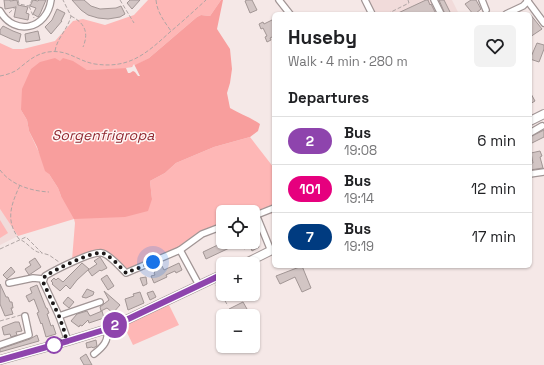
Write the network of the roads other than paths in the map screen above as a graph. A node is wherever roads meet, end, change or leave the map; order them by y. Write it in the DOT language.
graph roads {
  1 [pos="51,0"];
  2 [pos="279,0"];
  3 [pos="366,0"];
  4 [pos="434,0"];
  5 [pos="482,0"];
  6 [pos="527,1"];
  7 [pos="486,10"];
  8 [pos="0,11"];
  9 [pos="288,12"];
  10 [pos="371,12"];
  11 [pos="440,12"];
  12 [pos="510,12"];
  13 [pos="544,23"];
  14 [pos="544,114"];
  15 [pos="532,120"];
  16 [pos="542,126"];
  17 [pos="532,132"];
  18 [pos="544,172"];
  19 [pos="532,174"];
  20 [pos="272,209"];
  21 [pos="260,213"];
  22 [pos="260,223"];
  23 [pos="216,229"];
  24 [pos="272,248"];
  25 [pos="180,250"];
  26 [pos="272,250"];
  27 [pos="258,257"];
  28 [pos="216,278"];
  29 [pos="43,279"];
  30 [pos="9,283"];
  31 [pos="199,285"];
  32 [pos="100,302"];
  33 [pos="25,316"];
  34 [pos="59,316"];
  35 [pos="107,329"];
  36 [pos="68,341"];
  37 [pos="0,345"];
  38 [pos="94,354"];
  39 [pos="0,360"];
  1 -- 8 [label="street"];
  2 -- 9 [label="street"];
  3 -- 10 [label="street"];
  4 -- 11 [label="street"];
  5 -- 7 [label="street"];
  6 -- 12 [label="street"];
  6 -- 13 [label="street"];
  14 -- 15 [label="highway"];
  16 -- 17 [label="street"];
  18 -- 19 [label="street"];
  20 -- 21 [label="street"];
  22 -- 24 [label="street"];
  23 -- 25 [label="street"];
  25 -- 29 [label="street"];
  25 -- 31 [label="street"];
  26 -- 27 [label="highway"];
  28 -- 31 [label="highway"];
  29 -- 30 [label="street"];
  29 -- 34 [label="street"];
  31 -- 35 [label="highway"];
  32 -- 34 [label="street"];
  33 -- 37 [label="street"];
  34 -- 36 [label="street"];
  35 -- 36 [label="highway"];
  35 -- 38 [label="street"];
  36 -- 39 [label="highway"];
}
